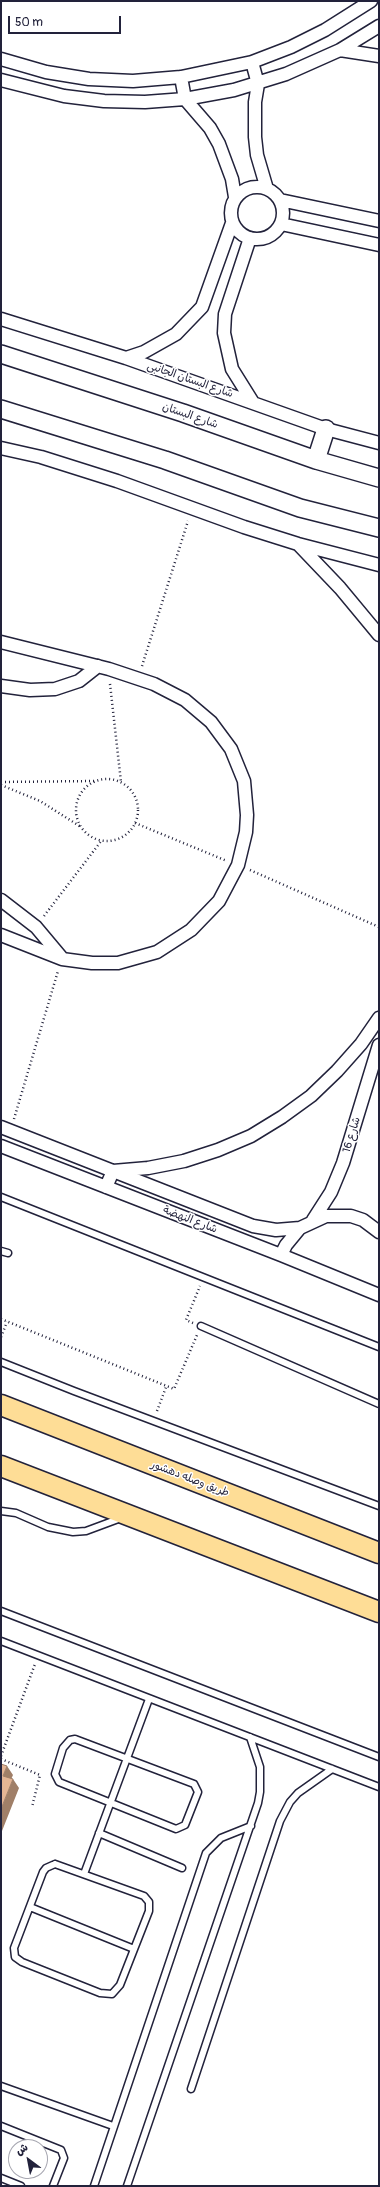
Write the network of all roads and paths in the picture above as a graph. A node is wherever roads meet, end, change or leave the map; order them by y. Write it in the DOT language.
graph roads {
  1 [pos="371,1"];
  2 [pos="379,26"];
  3 [pos="340,50"];
  4 [pos="379,56"];
  5 [pos="1,60"];
  6 [pos="252,62"];
  7 [pos="181,77"];
  8 [pos="1,80"];
  9 [pos="258,84"];
  10 [pos="185,99"];
  11 [pos="267,189"];
  12 [pos="235,197"];
  13 [pos="280,200"];
  14 [pos="379,221"];
  15 [pos="232,223"];
  16 [pos="281,224"];
  17 [pos="250,238"];
  18 [pos="379,245"];
  19 [pos="1,319"];
  20 [pos="1,354"];
  21 [pos="126,358"];
  22 [pos="252,401"];
  23 [pos="1,409"];
  24 [pos="326,429"];
  25 [pos="379,443"];
  26 [pos="1,448"];
  27 [pos="316,460"];
  28 [pos="379,478"];
  29 [pos="192,508"];
  30 [pos="379,528"];
  31 [pos="298,544"];
  32 [pos="379,566"];
  33 [pos="379,636"];
  34 [pos="1,642"];
  35 [pos="103,667"];
  36 [pos="138,678"];
  37 [pos="1,686"];
  38 [pos="98,781"];
  39 [pos="121,782"];
  40 [pos="1,783"];
  41 [pos="135,823"];
  42 [pos="82,827"];
  43 [pos="102,840"];
  44 [pos="238,865"];
  45 [pos="1,900"];
  46 [pos="36,927"];
  47 [pos="379,927"];
  48 [pos="1,935"];
  49 [pos="62,959"];
  50 [pos="379,1018"];
  51 [pos="379,1045"];
  52 [pos="6,1129"];
  53 [pos="1,1146"];
  54 [pos="113,1171"];
  55 [pos="106,1187"];
  56 [pos="1,1198"];
  57 [pos="313,1220"];
  58 [pos="300,1228"];
  59 [pos="379,1232"];
  60 [pos="1,1251"];
  61 [pos="8,1253"];
  62 [pos="281,1255"];
  63 [pos="204,1278"];
  64 [pos="379,1295"];
  65 [pos="1,1319"];
  66 [pos="7,1322"];
  67 [pos="202,1326"];
  68 [pos="1,1337"];
  69 [pos="379,1348"];
  70 [pos="1,1362"];
  71 [pos="166,1387"];
  72 [pos="379,1404"];
  73 [pos="1,1405"];
  74 [pos="153,1421"];
  75 [pos="1,1466"];
  76 [pos="379,1506"];
  77 [pos="1,1511"];
  78 [pos="128,1516"];
  79 [pos="379,1553"];
  80 [pos="1,1611"];
  81 [pos="379,1612"];
  82 [pos="1,1641"];
  83 [pos="38,1656"];
  84 [pos="150,1698"];
  85 [pos="250,1737"];
  86 [pos="1,1756"];
  87 [pos="379,1757"];
  88 [pos="127,1758"];
  89 [pos="1,1759"];
  90 [pos="332,1769"];
  91 [pos="379,1787"];
  92 [pos="110,1803"];
  93 [pos="32,1807"];
  94 [pos="251,1826"];
  95 [pos="99,1833"];
  96 [pos="182,1868"];
  97 [pos="84,1874"];
  98 [pos="30,1907"];
  99 [pos="134,1949"];
  100 [pos="1,2086"];
  101 [pos="192,2089"];
  102 [pos="1,2126"];
  103 [pos="113,2126"];
  104 [pos="1,2178"];
  105 [pos="21,2186"];
  106 [pos="54,2186"];
  107 [pos="94,2186"];
  108 [pos="127,2186"];
  1 -- 6 [label="street"];
  2 -- 3 [label="street"];
  3 -- 4 [label="street"];
  3 -- 9 [label="street"];
  5 -- 7 [label="street"];
  6 -- 7 [label="street"];
  6 -- 9 [label="street"];
  7 -- 10 [label="street"];
  8 -- 10 [label="street"];
  9 -- 10 [label="street"];
  9 -- 11 [label="street"];
  10 -- 12 [label="street"];
  11 -- 12 [label="street"];
  11 -- 13 [label="street"];
  12 -- 15 [label="street"];
  13 -- 14 [label="street"];
  13 -- 16 [label="street"];
  15 -- 17 [label="street"];
  15 -- 21 [label="street"];
  16 -- 17 [label="street"];
  16 -- 18 [label="street"];
  17 -- 22 [label="street"];
  19 -- 21 [label="street, شارع البستان الجانبى"];
  20 -- 27 [label="street, شارع البستان"];
  21 -- 22 [label="street, شارع البستان الجانبى"];
  22 -- 24 [label="street, شارع البستان الجانبى"];
  23 -- 30 [label="street"];
  24 -- 25 [label="street, شارع البستان الجانبى"];
  24 -- 27 [label="street"];
  26 -- 29 [label="street"];
  27 -- 28 [label="street, شارع البستان"];
  29 -- 31 [label="street"];
  29 -- 36 [label="path"];
  31 -- 32 [label="street"];
  31 -- 33 [label="street"];
  34 -- 35 [label="street"];
  35 -- 36 [label="street"];
  35 -- 37 [label="street"];
  35 -- 39 [label="path"];
  36 -- 44 [label="street"];
  38 -- 39 [label="path"];
  38 -- 40 [label="path"];
  38 -- 42 [label="path"];
  39 -- 41 [label="path"];
  40 -- 42 [label="path"];
  41 -- 43 [label="path"];
  41 -- 44 [label="path"];
  42 -- 43 [label="path"];
  43 -- 46 [label="path"];
  44 -- 47 [label="path"];
  44 -- 49 [label="street"];
  45 -- 46 [label="street"];
  46 -- 49 [label="street"];
  48 -- 49 [label="street"];
  49 -- 52 [label="path"];
  50 -- 54 [label="street"];
  51 -- 57 [label="street, شارع 16"];
  52 -- 54 [label="street, شارع النهضة"];
  53 -- 55 [label="street, شارع النهضة"];
  54 -- 55 [label="street"];
  54 -- 58 [label="street, شارع النهضة"];
  55 -- 62 [label="street, شارع النهضة"];
  56 -- 63 [label="lane"];
  57 -- 58 [label="street"];
  57 -- 59 [label="street"];
  58 -- 62 [label="street"];
  60 -- 61 [label="lane"];
  62 -- 64 [label="street, شارع النهضة"];
  63 -- 67 [label="path"];
  63 -- 69 [label="lane"];
  65 -- 66 [label="path"];
  66 -- 68 [label="path"];
  66 -- 71 [label="path"];
  67 -- 71 [label="path"];
  67 -- 72 [label="lane"];
  70 -- 74 [label="lane"];
  71 -- 74 [label="path"];
  73 -- 79 [label="main road, طريق وصله دهشور"];
  74 -- 76 [label="lane"];
  75 -- 78 [label="main road"];
  77 -- 78 [label="lane"];
  78 -- 81 [label="main road"];
  80 -- 87 [label="lane"];
  82 -- 83 [label="lane"];
  83 -- 84 [label="lane"];
  83 -- 86 [label="path"];
  84 -- 85 [label="lane"];
  84 -- 88 [label="lane"];
  85 -- 90 [label="lane"];
  85 -- 94 [label="lane"];
  88 -- 92 [label="lane"];
  88 -- 92 [label="lane"];
  88 -- 92 [label="lane"];
  89 -- 93 [label="path"];
  90 -- 91 [label="lane"];
  90 -- 101 [label="lane"];
  92 -- 95 [label="lane"];
  94 -- 103 [label="lane"];
  94 -- 108 [label="lane"];
  95 -- 96 [label="lane"];
  95 -- 97 [label="lane"];
  97 -- 98 [label="lane"];
  97 -- 99 [label="lane"];
  98 -- 99 [label="lane"];
  98 -- 99 [label="lane"];
  100 -- 103 [label="lane"];
  102 -- 106 [label="lane"];
  103 -- 107 [label="lane"];
  104 -- 105 [label="lane"];
}
